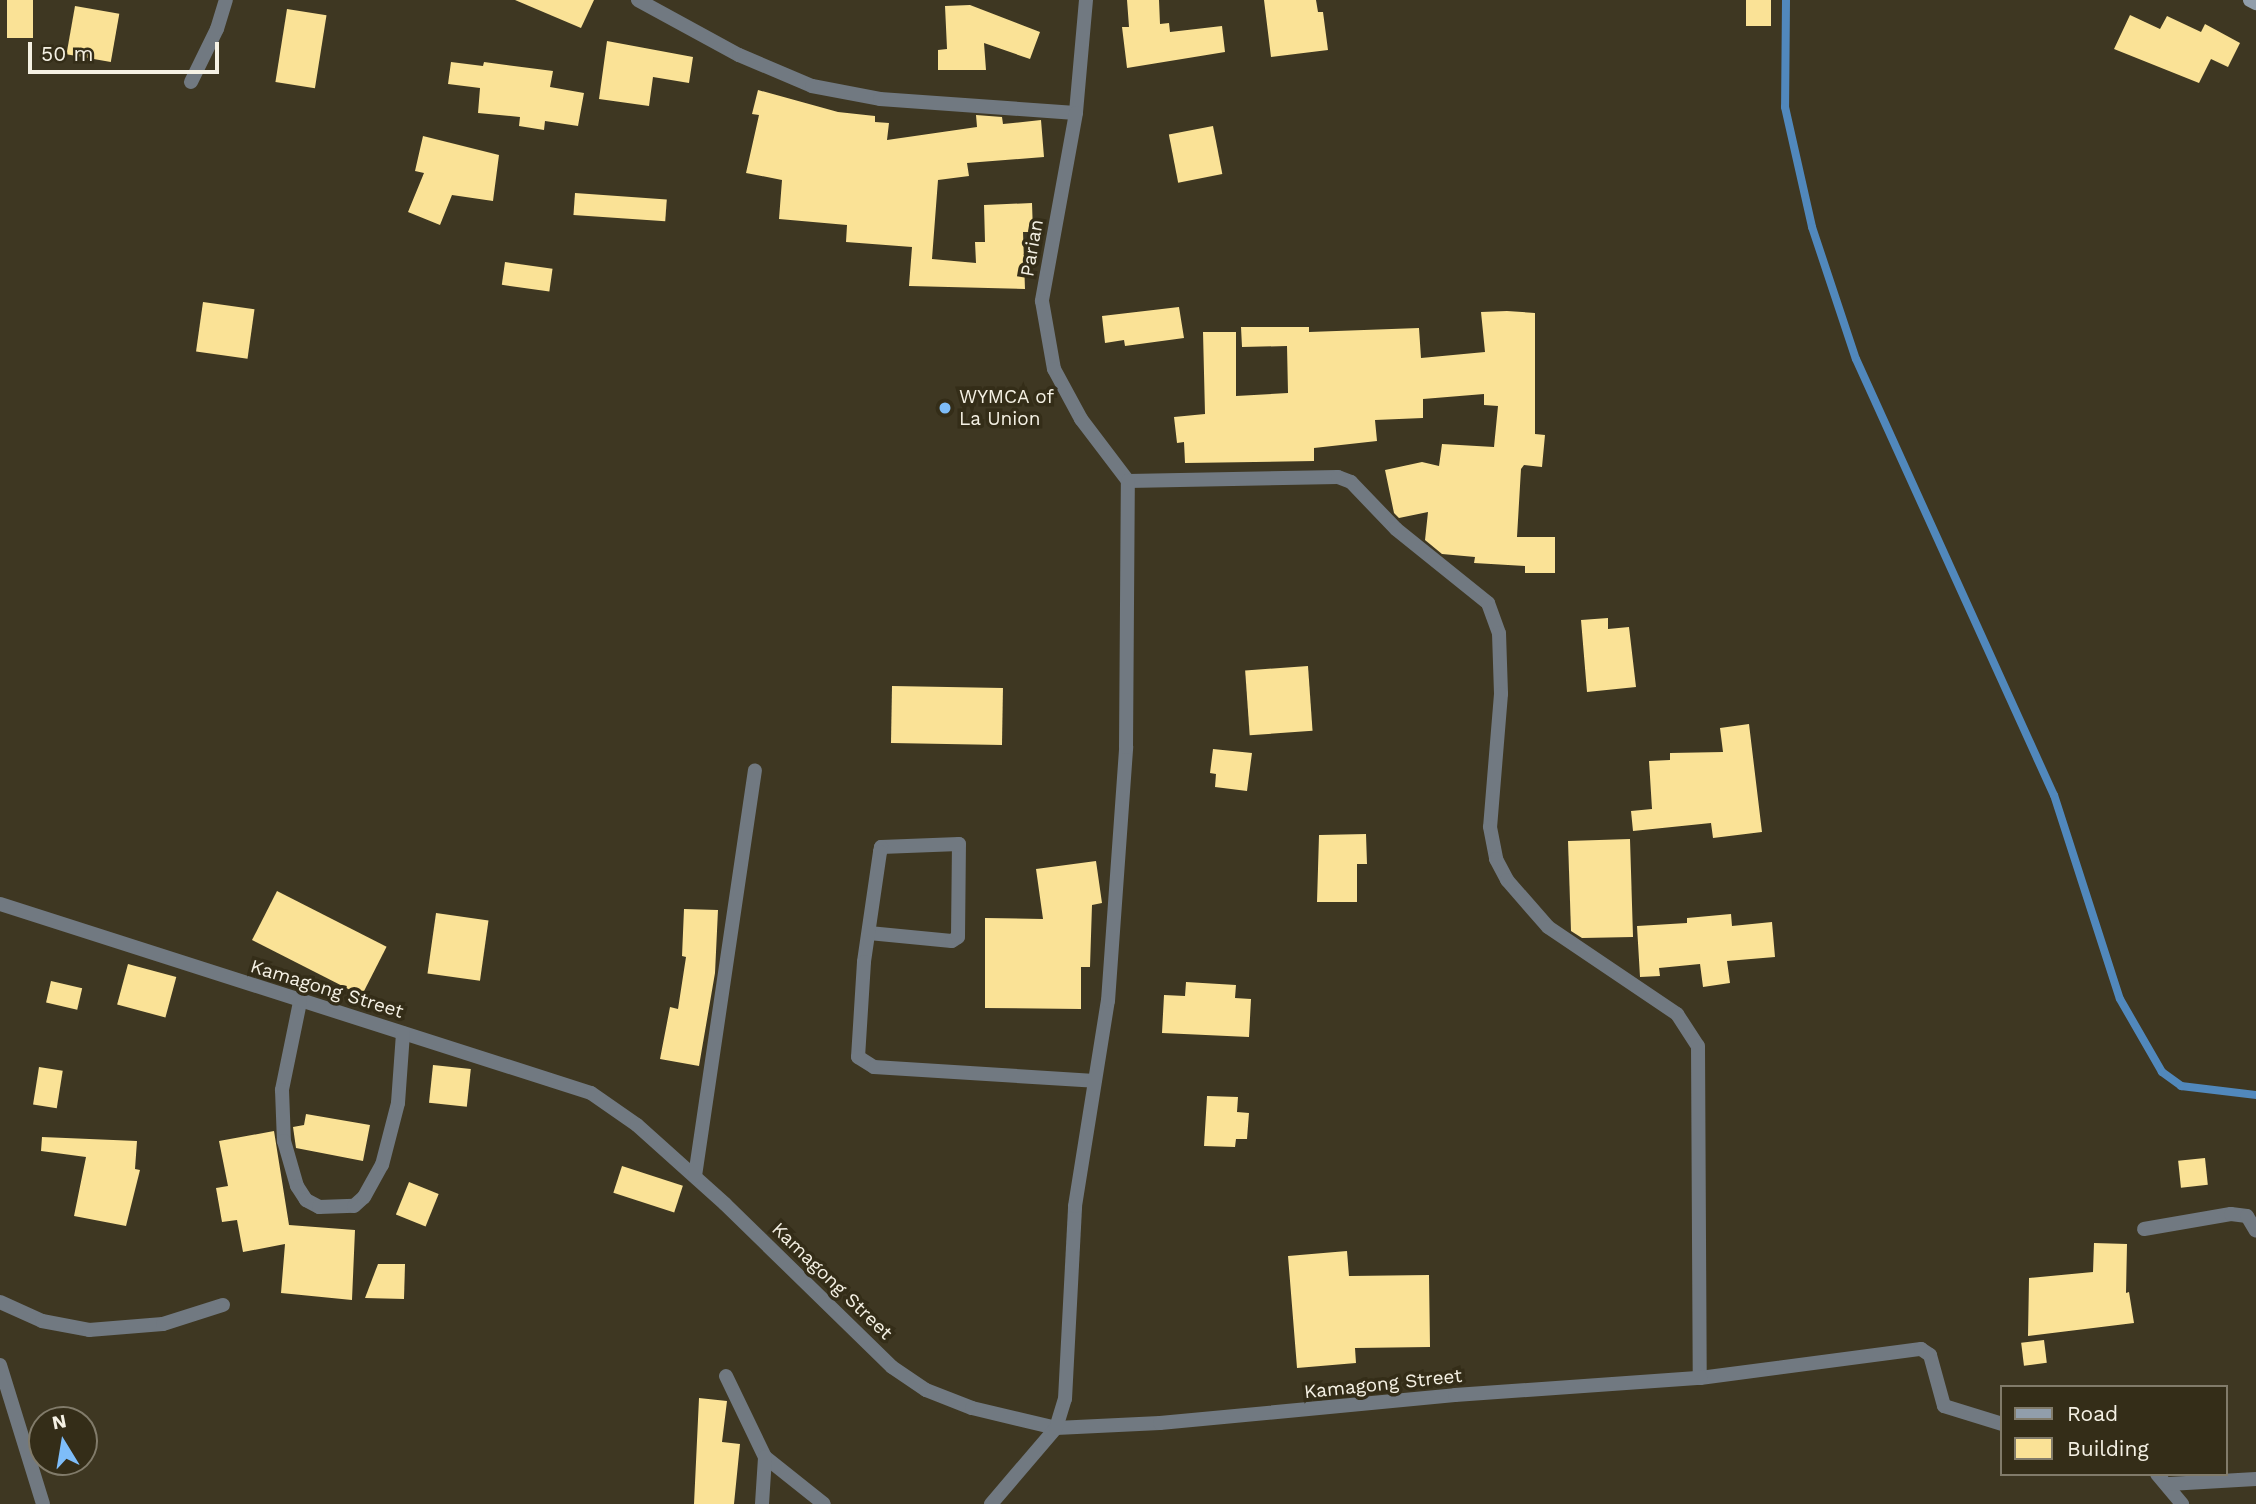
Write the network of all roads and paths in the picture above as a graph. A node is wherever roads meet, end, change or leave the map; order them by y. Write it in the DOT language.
graph roads {
  1 [pos="226,0"];
  2 [pos="638,0"];
  3 [pos="1086,0"];
  4 [pos="2250,0"];
  5 [pos="2256,3"];
  6 [pos="191,82"];
  7 [pos="1076,113"];
  8 [pos="1128,481"];
  9 [pos="755,770"];
  10 [pos="0,905"];
  11 [pos="869,933"];
  12 [pos="300,1002"];
  13 [pos="403,1033"];
  14 [pos="1095,1082"];
  15 [pos="695,1176"];
  16 [pos="2144,1229"];
  17 [pos="2256,1231"];
  18 [pos="0,1302"];
  19 [pos="223,1305"];
  20 [pos="0,1364"];
  21 [pos="726,1376"];
  22 [pos="1700,1378"];
  23 [pos="2000,1423"];
  24 [pos="1056,1428"];
  25 [pos="765,1457"];
  26 [pos="2163,1479"];
  27 [pos="2256,1479"];
  28 [pos="43,1504"];
  29 [pos="762,1504"];
  30 [pos="824,1504"];
  31 [pos="991,1504"];
  32 [pos="2182,1504"];
  1 -- 6 [label="street"];
  2 -- 7 [label="street"];
  3 -- 7 [label="street, Parian"];
  4 -- 5 [label="main road"];
  7 -- 8 [label="street, Parian"];
  8 -- 14 [label="street"];
  8 -- 22 [label="street"];
  9 -- 15 [label="street"];
  10 -- 12 [label="street, Kamagong Street"];
  11 -- 11 [label="street"];
  11 -- 14 [label="street"];
  12 -- 13 [label="street, Kamagong Street"];
  12 -- 13 [label="street"];
  13 -- 15 [label="street, Kamagong Street"];
  14 -- 24 [label="street"];
  15 -- 24 [label="street, Kamagong Street"];
  16 -- 17 [label="street"];
  18 -- 19 [label="street"];
  20 -- 28 [label="street"];
  21 -- 25 [label="street"];
  22 -- 23 [label="street, Kamagong Street"];
  22 -- 24 [label="street, Kamagong Street"];
  24 -- 31 [label="street"];
  25 -- 29 [label="street"];
  25 -- 30 [label="street"];
  26 -- 27 [label="street"];
  26 -- 32 [label="street"];
}
